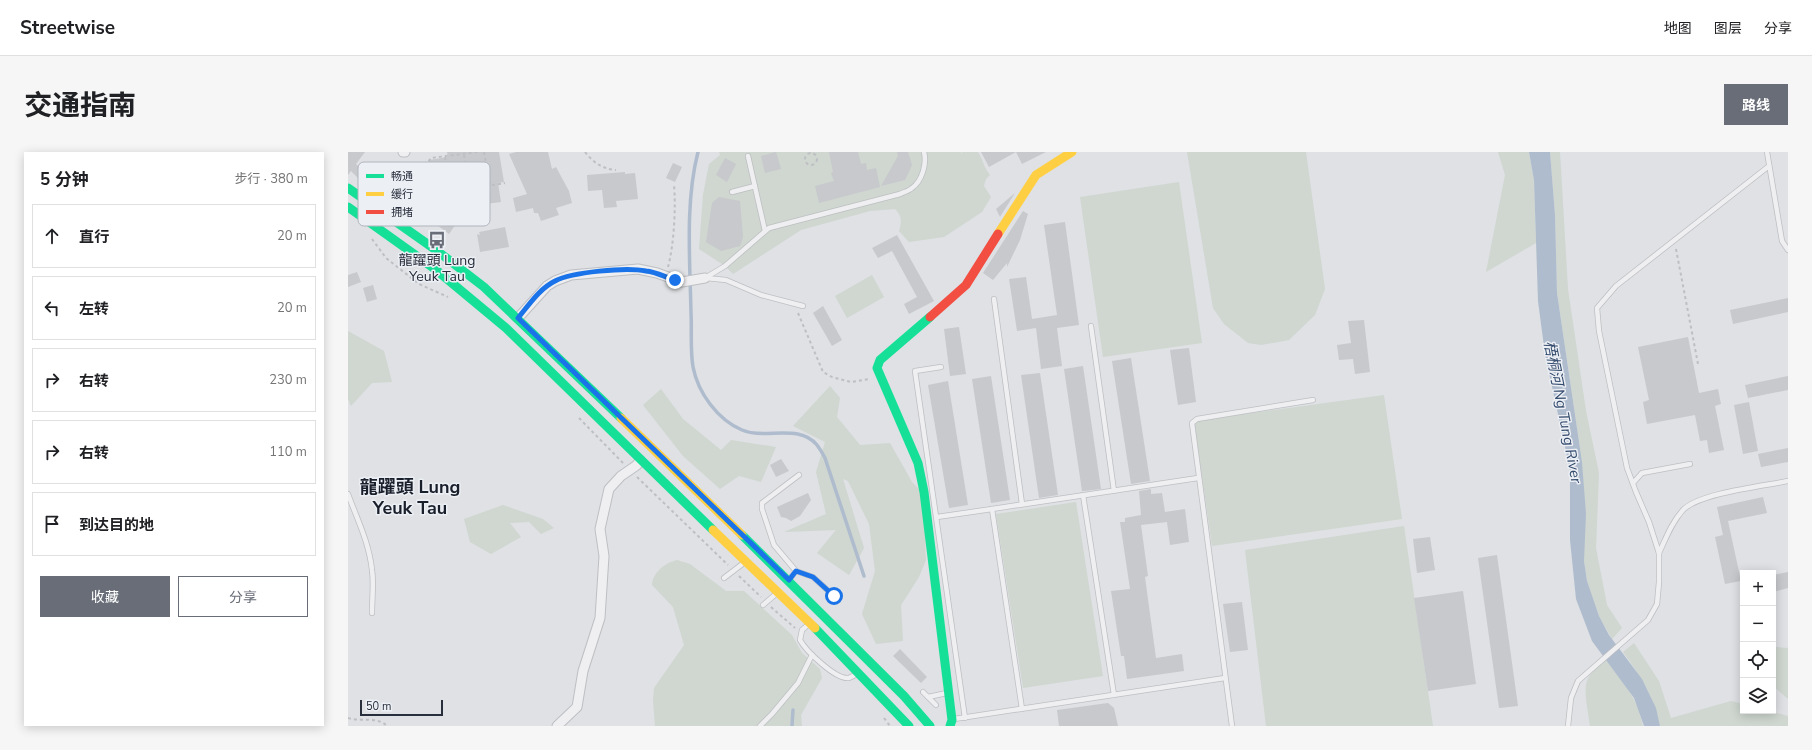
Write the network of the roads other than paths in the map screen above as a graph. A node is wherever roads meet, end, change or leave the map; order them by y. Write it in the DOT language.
graph roads {
  1 [pos="924,152"];
  2 [pos="1072,152"];
  3 [pos="1767,152"];
  4 [pos="748,156"];
  5 [pos="1769,166"];
  6 [pos="755,186"];
  7 [pos="348,188"];
  8 [pos="732,192"];
  9 [pos="358,195"];
  10 [pos="348,207"];
  11 [pos="358,214"];
  12 [pos="375,226"];
  13 [pos="403,226"];
  14 [pos="765,231"];
  15 [pos="1788,250"];
  16 [pos="705,278"];
  17 [pos="994,299"];
  18 [pos="803,306"];
  19 [pos="518,318"];
  20 [pos="1091,326"];
  21 [pos="941,367"];
  22 [pos="1313,400"];
  23 [pos="640,460"];
  24 [pos="1690,464"];
  25 [pos="799,475"];
  26 [pos="1198,478"];
  27 [pos="1788,480"];
  28 [pos="1632,483"];
  29 [pos="1114,491"];
  30 [pos="348,494"];
  31 [pos="1083,495"];
  32 [pos="1022,504"];
  33 [pos="992,509"];
  34 [pos="937,517"];
  35 [pos="1659,553"];
  36 [pos="745,562"];
  37 [pos="796,571"];
  38 [pos="724,578"];
  39 [pos="789,580"];
  40 [pos="777,593"];
  41 [pos="834,596"];
  42 [pos="763,606"];
  43 [pos="372,613"];
  44 [pos="809,624"];
  45 [pos="812,654"];
  46 [pos="860,673"];
  47 [pos="1225,678"];
  48 [pos="923,692"];
  49 [pos="949,693"];
  50 [pos="1114,695"];
  51 [pos="928,697"];
  52 [pos="936,705"];
  53 [pos="1022,709"];
  54 [pos="965,718"];
  55 [pos="951,723"];
  56 [pos="557,726"];
  57 [pos="760,726"];
  58 [pos="909,726"];
  59 [pos="930,726"];
  60 [pos="1232,726"];
  61 [pos="1568,726"];
  1 -- 14 [label="lane"];
  2 -- 49 [label="main road"];
  3 -- 5 [label="lane"];
  4 -- 6 [label="lane"];
  5 -- 15 [label="lane"];
  5 -- 28 [label="lane"];
  6 -- 8 [label="lane"];
  6 -- 14 [label="lane"];
  7 -- 9 [label="main road"];
  10 -- 11 [label="main road"];
  12 -- 23 [label="main road"];
  13 -- 19 [label="main road"];
  14 -- 16 [label="lane"];
  16 -- 18 [label="lane"];
  16 -- 19 [label="street"];
  17 -- 32 [label="lane"];
  19 -- 39 [label="main road"];
  20 -- 29 [label="lane"];
  21 -- 34 [label="lane"];
  22 -- 26 [label="lane"];
  23 -- 36 [label="main road"];
  23 -- 56 [label="street"];
  24 -- 28 [label="lane"];
  25 -- 37 [label="lane"];
  26 -- 29 [label="lane"];
  26 -- 47 [label="lane"];
  27 -- 35 [label="lane"];
  28 -- 35 [label="lane"];
  29 -- 31 [label="lane"];
  30 -- 43 [label="lane"];
  31 -- 32 [label="lane"];
  31 -- 50 [label="lane"];
  32 -- 33 [label="lane"];
  33 -- 34 [label="lane"];
  33 -- 53 [label="lane"];
  34 -- 54 [label="lane"];
  35 -- 61 [label="lane"];
  36 -- 38 [label="lane"];
  36 -- 40 [label="main road"];
  37 -- 39 [label="lane"];
  37 -- 41 [label="lane"];
  39 -- 59 [label="main road"];
  40 -- 42 [label="lane"];
  40 -- 44 [label="main road"];
  44 -- 45 [label="lane"];
  44 -- 46 [label="main road"];
  45 -- 46 [label="lane"];
  45 -- 57 [label="lane"];
  46 -- 58 [label="main road"];
  47 -- 50 [label="lane"];
  47 -- 60 [label="lane"];
  48 -- 51 [label="lane"];
  49 -- 51 [label="lane"];
  49 -- 55 [label="main road"];
  50 -- 53 [label="lane"];
  51 -- 52 [label="lane"];
  53 -- 54 [label="lane"];
  54 -- 55 [label="lane"];
}
